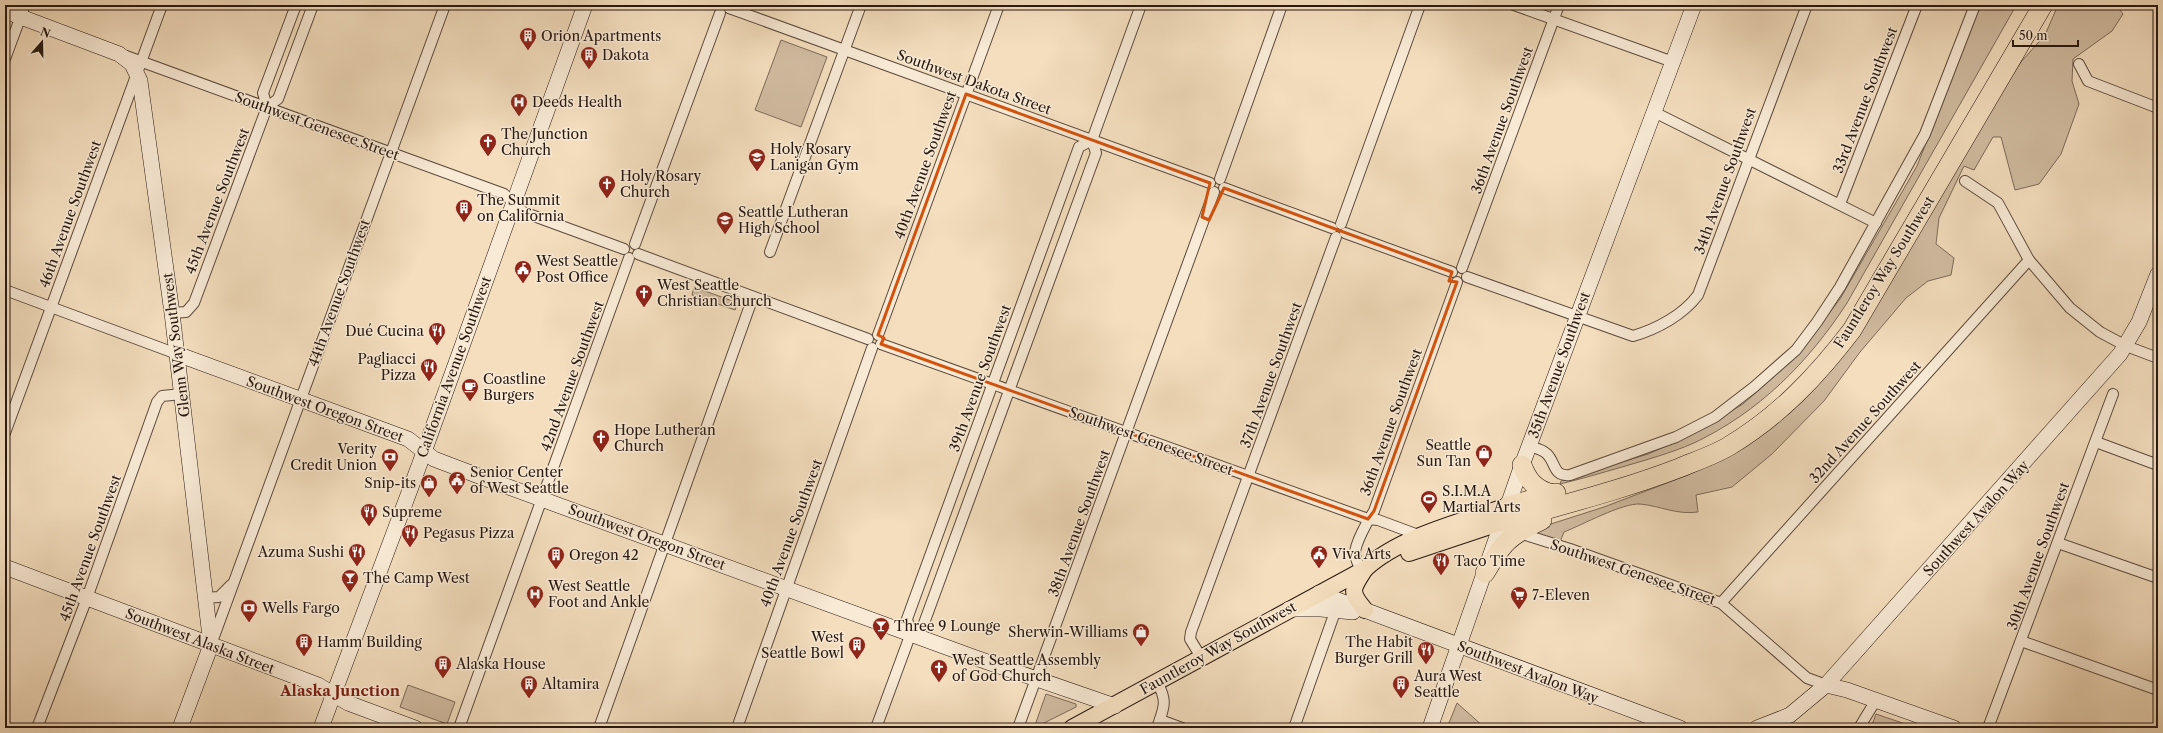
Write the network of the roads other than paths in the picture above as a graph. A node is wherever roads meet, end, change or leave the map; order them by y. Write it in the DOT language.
graph roads {
  1 [pos="162,5"];
  2 [pos="296,5"];
  3 [pos="313,5"];
  4 [pos="445,5"];
  5 [pos="585,5"];
  6 [pos="861,5"];
  7 [pos="999,5"];
  8 [pos="1141,5"];
  9 [pos="1282,5"];
  10 [pos="1420,5"];
  11 [pos="1514,5"];
  12 [pos="1559,5"];
  13 [pos="1694,5"];
  14 [pos="1807,5"];
  15 [pos="1917,5"];
  16 [pos="1975,5"];
  17 [pos="2029,5"];
  18 [pos="2042,5"];
  19 [pos="729,6"];
  20 [pos="717,9"];
  21 [pos="5,11"];
  22 [pos="23,11"];
  23 [pos="1553,19"];
  24 [pos="845,50"];
  25 [pos="5,59"];
  26 [pos="1673,62"];
  27 [pos="2079,64"];
  28 [pos="138,66"];
  29 [pos="966,94"];
  30 [pos="267,106"];
  31 [pos="2158,108"];
  32 [pos="1654,112"];
  33 [pos="1092,140"];
  34 [pos="390,152"];
  35 [pos="1748,159"];
  36 [pos="1965,180"];
  37 [pos="1215,185"];
  38 [pos="513,202"];
  39 [pos="1840,204"];
  40 [pos="1876,223"];
  41 [pos="1338,230"];
  42 [pos="635,244"];
  43 [pos="624,249"];
  44 [pos="770,252"];
  45 [pos="634,256"];
  46 [pos="2029,260"];
  47 [pos="1462,268"];
  48 [pos="1452,272"];
  49 [pos="2158,274"];
  50 [pos="1467,277"];
  51 [pos="1457,282"];
  52 [pos="5,290"];
  53 [pos="754,297"];
  54 [pos="51,308"];
  55 [pos="172,313"];
  56 [pos="1576,317"];
  57 [pos="875,342"];
  58 [pos="2126,346"];
  59 [pos="177,354"];
  60 [pos="2158,358"];
  61 [pos="993,384"];
  62 [pos="1009,390"];
  63 [pos="182,394"];
  64 [pos="2113,394"];
  65 [pos="300,399"];
  66 [pos="1128,432"];
  67 [pos="5,433"];
  68 [pos="2096,442"];
  69 [pos="1529,446"];
  70 [pos="424,452"];
  71 [pos="1522,465"];
  72 [pos="2158,465"];
  73 [pos="1249,477"];
  74 [pos="1552,494"];
  75 [pos="543,499"];
  76 [pos="1368,520"];
  77 [pos="1509,520"];
  78 [pos="1421,536"];
  79 [pos="664,542"];
  80 [pos="2058,542"];
  81 [pos="5,567"];
  82 [pos="1363,569"];
  83 [pos="1485,573"];
  84 [pos="2158,578"];
  85 [pos="234,580"];
  86 [pos="787,588"];
  87 [pos="1319,593"];
  88 [pos="87,598"];
  89 [pos="205,598"];
  90 [pos="1721,603"];
  91 [pos="1340,606"];
  92 [pos="1288,609"];
  93 [pos="1371,612"];
  94 [pos="911,633"];
  95 [pos="2021,641"];
  96 [pos="211,646"];
  97 [pos="1460,646"];
  98 [pos="1200,657"];
  99 [pos="1036,679"];
  100 [pos="1157,682"];
  101 [pos="1826,685"];
  102 [pos="2158,690"];
  103 [pos="334,695"];
  104 [pos="1876,700"];
  105 [pos="1115,706"];
  106 [pos="1158,724"];
  107 [pos="37,728"];
  108 [pos="180,728"];
  109 [pos="321,728"];
  110 [pos="415,728"];
  111 [pos="459,728"];
  112 [pos="599,728"];
  113 [pos="737,728"];
  114 [pos="876,728"];
  115 [pos="1018,728"];
  116 [pos="1072,728"];
  117 [pos="1182,728"];
  118 [pos="1294,728"];
  119 [pos="1430,728"];
  120 [pos="1680,728"];
  121 [pos="1757,728"];
  122 [pos="1858,728"];
  123 [pos="1954,728"];
  124 [pos="1988,728"];
  1 -- 28 [label="street, 46th Avenue Southwest"];
  2 -- 30 [label="street, 45th Avenue Southwest"];
  3 -- 30 [label="street, 45th Avenue Southwest"];
  4 -- 34 [label="street, 44th Avenue Southwest"];
  5 -- 38 [label="street, California Avenue Southwest"];
  6 -- 24 [label="street"];
  7 -- 29 [label="street, 40th Avenue Southwest"];
  8 -- 33 [label="street, 39th Avenue Southwest"];
  9 -- 37 [label="street, 38th Avenue Southwest"];
  10 -- 41 [label="street, 37th Avenue Southwest"];
  11 -- 23 [label="street"];
  12 -- 23 [label="street, 36th Avenue Southwest"];
  13 -- 26 [label="street, 35th Avenue Southwest"];
  14 -- 35 [label="street, 34th Avenue Southwest"];
  15 -- 39 [label="street, 33rd Avenue Southwest"];
  16 -- 40 [label="street"];
  17 -- 74 [label="highway, Fauntleroy Way Southwest"];
  18 -- 77 [label="highway, Fauntleroy Way Southwest"];
  19 -- 20 [label="street"];
  19 -- 24 [label="street, Southwest Dakota Street"];
  20 -- 42 [label="street"];
  21 -- 22 [label="street"];
  22 -- 25 [label="street"];
  22 -- 28 [label="street, Glenn Way Southwest"];
  23 -- 26 [label="street"];
  23 -- 47 [label="street, 36th Avenue Southwest"];
  24 -- 29 [label="street, Southwest Dakota Street"];
  24 -- 44 [label="street"];
  26 -- 32 [label="street, 35th Avenue Southwest"];
  27 -- 31 [label="street"];
  28 -- 30 [label="street, Southwest Genesee Street"];
  28 -- 54 [label="street, 46th Avenue Southwest"];
  28 -- 55 [label="street, Glenn Way Southwest"];
  29 -- 33 [label="street, Southwest Dakota Street"];
  29 -- 57 [label="street, 40th Avenue Southwest"];
  30 -- 34 [label="street, Southwest Genesee Street"];
  30 -- 55 [label="street, 45th Avenue Southwest"];
  32 -- 35 [label="street"];
  32 -- 56 [label="street, 35th Avenue Southwest"];
  33 -- 37 [label="street, Southwest Dakota Street"];
  33 -- 61 [label="street, 39th Avenue Southwest"];
  33 -- 62 [label="street, 39th Avenue Southwest"];
  34 -- 38 [label="street, Southwest Genesee Street"];
  34 -- 65 [label="street, 44th Avenue Southwest"];
  35 -- 39 [label="street"];
  35 -- 56 [label="street, 34th Avenue Southwest"];
  36 -- 46 [label="street"];
  37 -- 41 [label="street"];
  37 -- 66 [label="street, 38th Avenue Southwest"];
  38 -- 43 [label="street, Southwest Genesee Street"];
  38 -- 70 [label="street, California Avenue Southwest"];
  39 -- 40 [label="street"];
  40 -- 69 [label="street"];
  41 -- 48 [label="street"];
  41 -- 73 [label="street, 37th Avenue Southwest"];
  42 -- 43 [label="street"];
  42 -- 45 [label="street"];
  43 -- 45 [label="street"];
  45 -- 53 [label="street, Southwest Genesee Street"];
  45 -- 75 [label="street, 42nd Avenue Southwest"];
  46 -- 58 [label="street"];
  46 -- 90 [label="street, 32nd Avenue Southwest"];
  47 -- 48 [label="street"];
  47 -- 50 [label="street"];
  48 -- 51 [label="street"];
  49 -- 58 [label="street, Southwest Avalon Way"];
  50 -- 51 [label="street"];
  50 -- 56 [label="street"];
  51 -- 76 [label="street, 36th Avenue Southwest"];
  52 -- 54 [label="street, Southwest Oregon Street"];
  53 -- 57 [label="street, Southwest Genesee Street"];
  53 -- 79 [label="street"];
  54 -- 59 [label="street, Southwest Oregon Street"];
  54 -- 67 [label="street, 46th Avenue Southwest"];
  55 -- 59 [label="street, Glenn Way Southwest"];
  56 -- 69 [label="street, 35th Avenue Southwest"];
  57 -- 61 [label="street, Southwest Genesee Street"];
  57 -- 86 [label="street, 40th Avenue Southwest"];
  58 -- 60 [label="street"];
  58 -- 101 [label="street, Southwest Avalon Way"];
  59 -- 63 [label="street, Glenn Way Southwest"];
  59 -- 65 [label="street, Southwest Oregon Street"];
  61 -- 62 [label="street, Southwest Genesee Street"];
  61 -- 94 [label="street, 39th Avenue Southwest"];
  62 -- 66 [label="street, Southwest Genesee Street"];
  62 -- 94 [label="street, 39th Avenue Southwest"];
  63 -- 88 [label="street, 45th Avenue Southwest"];
  63 -- 89 [label="street, Glenn Way Southwest"];
  64 -- 68 [label="street, 30th Avenue Southwest"];
  65 -- 70 [label="street, Southwest Oregon Street"];
  65 -- 85 [label="street, 44th Avenue Southwest"];
  66 -- 73 [label="street, Southwest Genesee Street"];
  66 -- 99 [label="street, 38th Avenue Southwest"];
  68 -- 72 [label="street"];
  68 -- 80 [label="street, 30th Avenue Southwest"];
  69 -- 71 [label="street, 35th Avenue Southwest"];
  70 -- 75 [label="street, Southwest Oregon Street"];
  70 -- 103 [label="street, California Avenue Southwest"];
  71 -- 74 [label="highway"];
  71 -- 77 [label="street, 35th Avenue Southwest"];
  73 -- 76 [label="street, Southwest Genesee Street"];
  73 -- 98 [label="street, 37th Avenue Southwest"];
  74 -- 77 [label="highway, Fauntleroy Way Southwest"];
  75 -- 79 [label="street, Southwest Oregon Street"];
  75 -- 111 [label="street, 42nd Avenue Southwest"];
  76 -- 78 [label="street, Southwest Genesee Street"];
  76 -- 82 [label="street, 36th Avenue Southwest"];
  77 -- 78 [label="main road, Fauntleroy Way Southwest"];
  77 -- 82 [label="main road, Fauntleroy Way Southwest"];
  77 -- 83 [label="highway"];
  77 -- 90 [label="street, Southwest Genesee Street"];
  78 -- 82 [label="main road, Fauntleroy Way Southwest"];
  79 -- 86 [label="street, Southwest Oregon Street"];
  79 -- 112 [label="street"];
  80 -- 84 [label="street"];
  80 -- 95 [label="street, 30th Avenue Southwest"];
  81 -- 88 [label="street, Southwest Alaska Street"];
  82 -- 87 [label="main road, Fauntleroy Way Southwest"];
  82 -- 93 [label="main road"];
  83 -- 97 [label="street"];
  85 -- 89 [label="street, 44th Avenue Southwest"];
  85 -- 96 [label="street, 44th Avenue Southwest"];
  86 -- 94 [label="street, Southwest Oregon Street"];
  86 -- 113 [label="street, 40th Avenue Southwest"];
  87 -- 91 [label="street, Southwest Avalon Way"];
  87 -- 92 [label="main road, Fauntleroy Way Southwest"];
  88 -- 96 [label="street, Southwest Alaska Street"];
  88 -- 107 [label="street, 45th Avenue Southwest"];
  89 -- 96 [label="street, Glenn Way Southwest"];
  90 -- 101 [label="street, Southwest Genesee Street"];
  91 -- 92 [label="street, Southwest Avalon Way"];
  91 -- 93 [label="street, Southwest Avalon Way"];
  91 -- 118 [label="street"];
  92 -- 98 [label="main road, Fauntleroy Way Southwest"];
  93 -- 97 [label="street, Southwest Avalon Way"];
  94 -- 99 [label="street, Southwest Oregon Street"];
  94 -- 114 [label="street, 39th Avenue Southwest"];
  95 -- 102 [label="street"];
  95 -- 124 [label="street, 30th Avenue Southwest"];
  96 -- 103 [label="street, Southwest Alaska Street"];
  96 -- 108 [label="street, 44th Avenue Southwest"];
  97 -- 119 [label="street"];
  97 -- 120 [label="street, Southwest Avalon Way"];
  98 -- 100 [label="main road, Fauntleroy Way Southwest"];
  99 -- 105 [label="street, Southwest Oregon Street"];
  99 -- 115 [label="street, 38th Avenue Southwest"];
  100 -- 105 [label="main road, Fauntleroy Way Southwest"];
  100 -- 106 [label="street"];
  101 -- 104 [label="street, Southwest Genesee Street"];
  101 -- 121 [label="street, Southwest Avalon Way"];
  103 -- 109 [label="street, California Avenue Southwest"];
  103 -- 110 [label="street, Southwest Alaska Street"];
  104 -- 122 [label="street"];
  104 -- 123 [label="street, Southwest Genesee Street"];
  105 -- 116 [label="main road, Fauntleroy Way Southwest"];
  106 -- 117 [label="street"];
}
